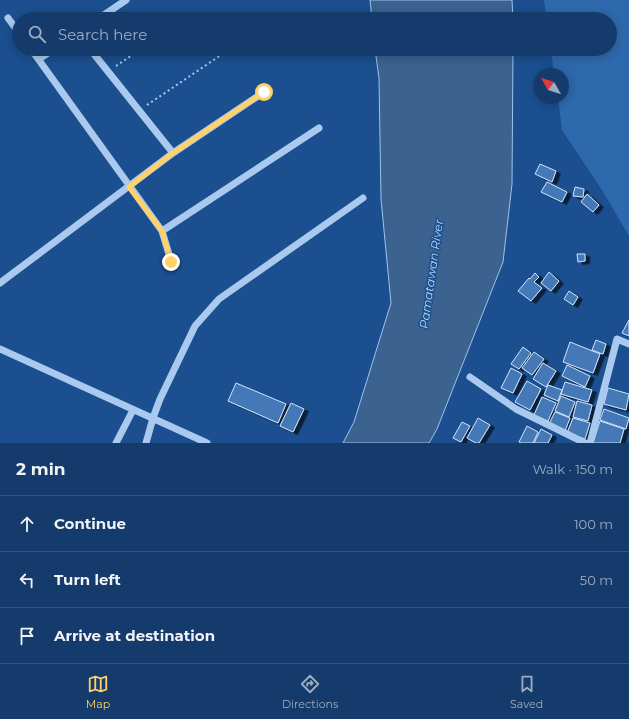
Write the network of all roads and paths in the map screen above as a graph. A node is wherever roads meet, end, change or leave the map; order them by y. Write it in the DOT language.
graph roads {
  1 [pos="126,0"];
  2 [pos="108,12"];
  3 [pos="8,18"];
  4 [pos="12,23"];
  5 [pos="37,56"];
  6 [pos="44,56"];
  7 [pos="95,56"];
  8 [pos="131,56"];
  9 [pos="220,56"];
  10 [pos="39,59"];
  11 [pos="108,72"];
  12 [pos="264,92"];
  13 [pos="139,110"];
  14 [pos="319,128"];
  15 [pos="173,153"];
  16 [pos="129,187"];
  17 [pos="363,198"];
  18 [pos="162,231"];
  19 [pos="171,262"];
  20 [pos="0,283"];
  21 [pos="629,344"];
  22 [pos="0,349"];
  23 [pos="470,377"];
  24 [pos="133,410"];
  25 [pos="152,418"];
  26 [pos="116,443"];
  27 [pos="146,443"];
  28 [pos="207,443"];
  29 [pos="585,443"];
  30 [pos="590,443"];
  1 -- 2 [label="street"];
  3 -- 4 [label="street"];
  5 -- 10 [label="street"];
  6 -- 10 [label="street"];
  7 -- 11 [label="street"];
  8 -- 11 [label="path"];
  9 -- 13 [label="path"];
  10 -- 16 [label="street"];
  11 -- 13 [label="street"];
  12 -- 15 [label="street"];
  13 -- 15 [label="street"];
  14 -- 18 [label="street"];
  15 -- 16 [label="street"];
  16 -- 18 [label="street"];
  16 -- 20 [label="street"];
  17 -- 25 [label="street"];
  18 -- 19 [label="street"];
  21 -- 30 [label="street"];
  22 -- 24 [label="street"];
  23 -- 29 [label="street"];
  24 -- 25 [label="street"];
  24 -- 26 [label="street"];
  25 -- 27 [label="street"];
  25 -- 28 [label="street"];
}
